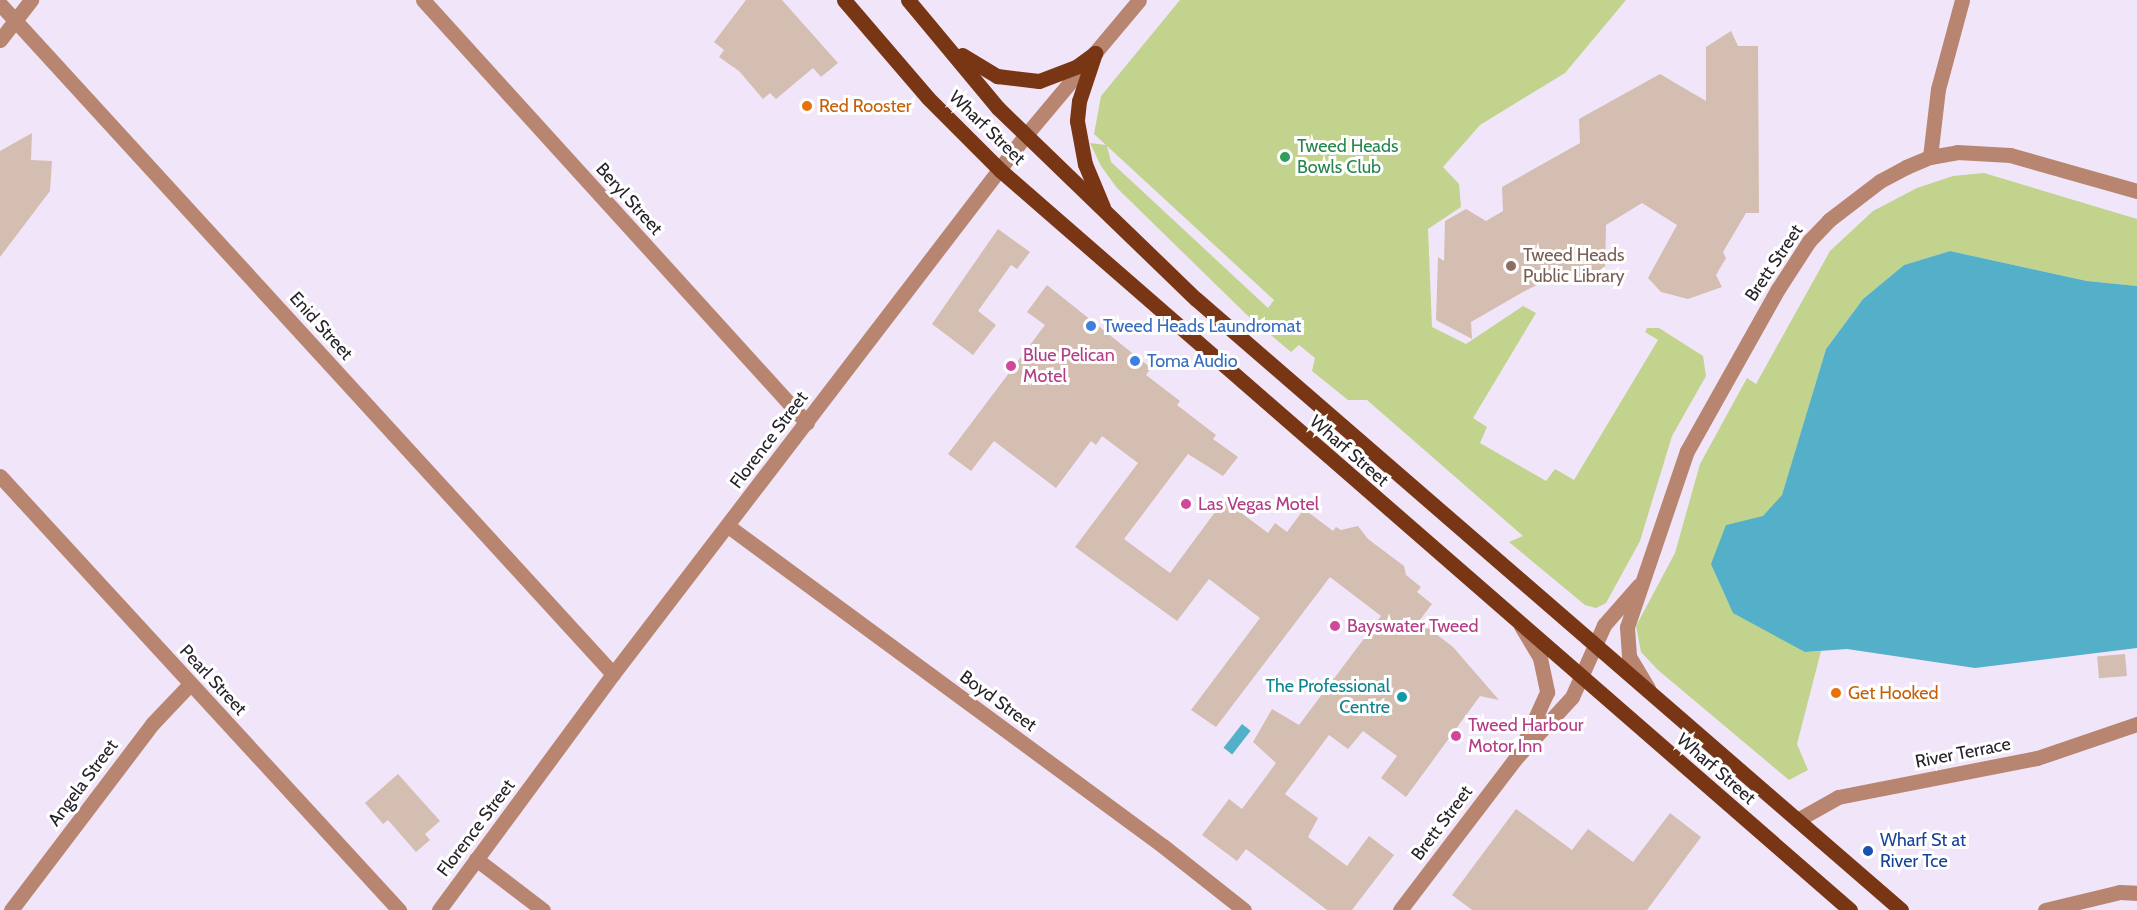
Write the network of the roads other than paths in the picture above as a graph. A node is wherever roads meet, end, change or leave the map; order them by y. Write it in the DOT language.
graph roads {
  1 [pos="31,0"];
  2 [pos="423,0"];
  3 [pos="844,0"];
  4 [pos="908,0"];
  5 [pos="1139,0"];
  6 [pos="1962,0"];
  7 [pos="0,4"];
  8 [pos="15,20"];
  9 [pos="0,40"];
  10 [pos="944,42"];
  11 [pos="1095,52"];
  12 [pos="1025,136"];
  13 [pos="1930,157"];
  14 [pos="1000,170"];
  15 [pos="2137,191"];
  16 [pos="1107,215"];
  17 [pos="807,423"];
  18 [pos="0,476"];
  19 [pos="728,526"];
  20 [pos="1639,585"];
  21 [pos="1518,622"];
  22 [pos="1596,644"];
  23 [pos="613,674"];
  24 [pos="1582,677"];
  25 [pos="190,684"];
  26 [pos="1651,693"];
  27 [pos="2137,724"];
  28 [pos="1515,759"];
  29 [pos="1798,819"];
  30 [pos="476,859"];
  31 [pos="2137,893"];
  32 [pos="11,910"];
  33 [pos="399,910"];
  34 [pos="439,910"];
  35 [pos="543,910"];
  36 [pos="1244,910"];
  37 [pos="1400,910"];
  38 [pos="1850,910"];
  39 [pos="1901,910"];
  40 [pos="2044,910"];
  1 -- 8 [label="street"];
  2 -- 17 [label="street, Beryl Street"];
  3 -- 14 [label="main road, Wharf Street"];
  4 -- 10 [label="main road, Wharf Street"];
  5 -- 11 [label="street, Florence Street"];
  6 -- 13 [label="street"];
  7 -- 8 [label="street, Enid Street"];
  8 -- 9 [label="street"];
  8 -- 23 [label="street, Enid Street"];
  10 -- 11 [label="main road"];
  10 -- 12 [label="main road, Wharf Street"];
  11 -- 12 [label="street, Florence Street"];
  11 -- 16 [label="main road"];
  12 -- 14 [label="street, Florence Street"];
  12 -- 16 [label="main road, Wharf Street"];
  13 -- 15 [label="street, Brett Street"];
  13 -- 20 [label="street, Brett Street"];
  14 -- 17 [label="street, Florence Street"];
  14 -- 21 [label="main road, Wharf Street"];
  16 -- 22 [label="main road, Wharf Street"];
  17 -- 19 [label="street, Florence Street"];
  18 -- 25 [label="street, Pearl Street"];
  19 -- 23 [label="street, Florence Street"];
  19 -- 36 [label="street, Boyd Street"];
  20 -- 22 [label="street, Brett Street"];
  20 -- 26 [label="street, Brett Street"];
  21 -- 24 [label="main road, Wharf Street"];
  21 -- 28 [label="street, Brett Street"];
  22 -- 24 [label="street, Brett Street"];
  22 -- 26 [label="main road, Wharf Street"];
  23 -- 30 [label="street, Florence Street"];
  24 -- 28 [label="street, Brett Street"];
  24 -- 38 [label="main road, Wharf Street"];
  25 -- 32 [label="street, Angela Street"];
  25 -- 33 [label="street, Pearl Street"];
  26 -- 29 [label="main road, Wharf Street"];
  27 -- 29 [label="street, River Terrace"];
  28 -- 37 [label="street, Brett Street"];
  29 -- 39 [label="main road, Wharf Street"];
  30 -- 34 [label="street, Florence Street"];
  30 -- 35 [label="street"];
  31 -- 40 [label="street"];
}
